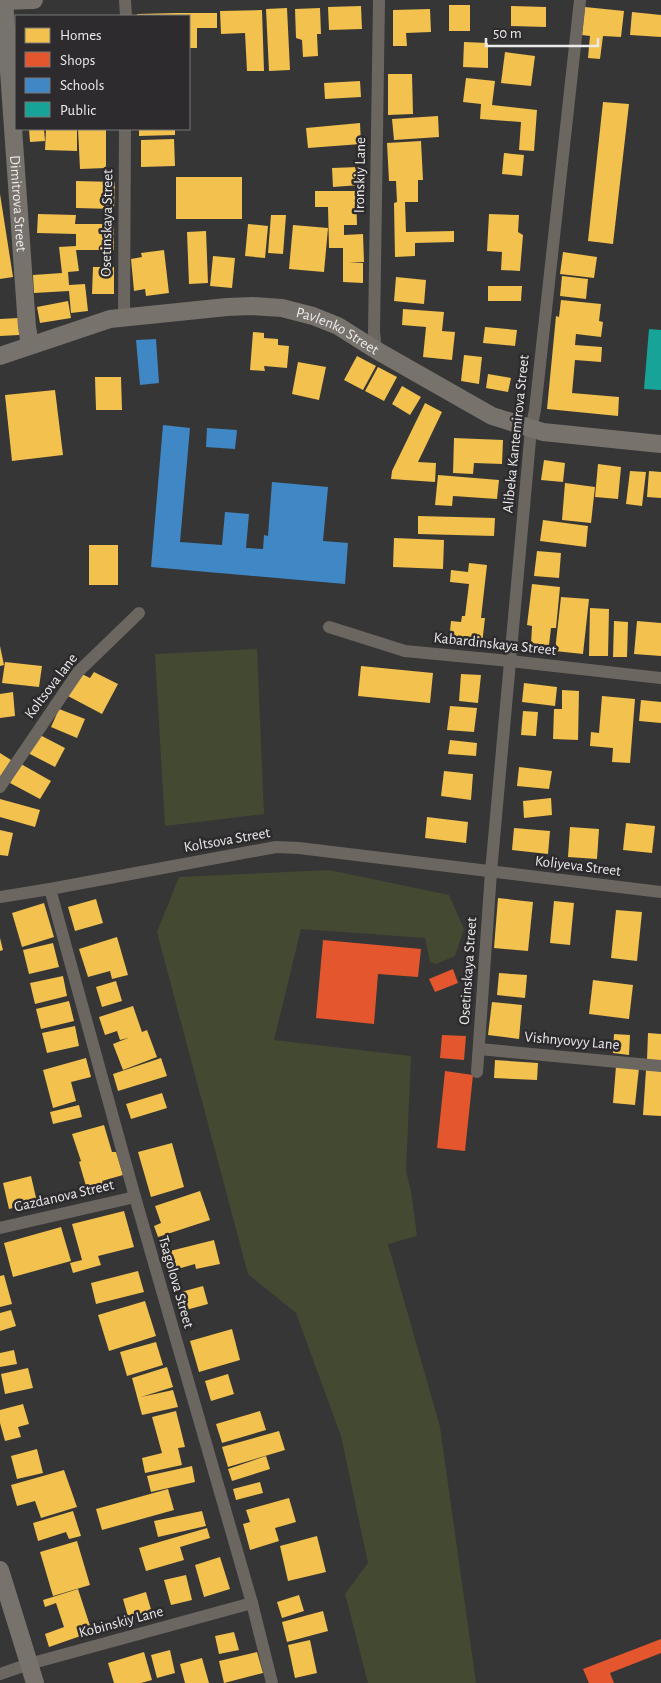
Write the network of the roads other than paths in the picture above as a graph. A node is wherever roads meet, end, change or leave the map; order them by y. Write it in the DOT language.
graph roads {
  1 [pos="34,0"];
  2 [pos="125,0"];
  3 [pos="379,0"];
  4 [pos="580,0"];
  5 [pos="3,1"];
  6 [pos="126,15"];
  7 [pos="125,130"];
  8 [pos="124,317"];
  9 [pos="30,345"];
  10 [pos="376,350"];
  11 [pos="0,356"];
  12 [pos="531,430"];
  13 [pos="661,444"];
  14 [pos="139,613"];
  15 [pos="329,627"];
  16 [pos="510,661"];
  17 [pos="661,678"];
  18 [pos="0,787"];
  19 [pos="491,872"];
  20 [pos="50,890"];
  21 [pos="661,892"];
  22 [pos="0,897"];
  23 [pos="479,1049"];
  24 [pos="661,1066"];
  25 [pos="477,1072"];
  26 [pos="135,1197"];
  27 [pos="0,1228"];
  28 [pos="0,1570"];
  29 [pos="252,1604"];
  30 [pos="29,1664"];
  31 [pos="0,1674"];
  32 [pos="35,1683"];
  33 [pos="272,1683"];
  1 -- 5 [label="main road"];
  2 -- 6 [label="street"];
  3 -- 10 [label="street, Ironskiy Lane"];
  4 -- 12 [label="street, Alibeka Kantemirova Street"];
  5 -- 9 [label="main road, Dimitrova Street"];
  7 -- 8 [label="street, Osetinskaya Street"];
  8 -- 9 [label="main road, Pavlenko Street"];
  8 -- 10 [label="main road, Pavlenko Street"];
  9 -- 11 [label="main road, Pavlenko Street"];
  10 -- 12 [label="main road, Pavlenko Street"];
  12 -- 13 [label="main road, Pavlenko Street"];
  12 -- 16 [label="street, Alibeka Kantemirova Street"];
  14 -- 18 [label="street, Koltsova lane"];
  15 -- 16 [label="street, Kabardinskaya Street"];
  16 -- 17 [label="street, Kabardinskaya Street"];
  16 -- 19 [label="street, Alibeka Kantemirova Street"];
  19 -- 20 [label="street, Koltsova Street"];
  19 -- 21 [label="street, Koliyeva Street"];
  19 -- 23 [label="street, Osetinskaya Street"];
  20 -- 22 [label="street, Koltsova Street"];
  20 -- 26 [label="street, Tsagolova Street"];
  23 -- 24 [label="street, Vishnyovyy Lane"];
  23 -- 25 [label="street, Osetinskaya Street"];
  26 -- 27 [label="street, Gazdanova Street"];
  26 -- 29 [label="street, Tsagolova Street"];
  28 -- 30 [label="main road"];
  29 -- 30 [label="street, Kobinskiy Lane"];
  29 -- 33 [label="street, Tsagolova Street"];
  30 -- 31 [label="street, Kobinskiy Lane"];
  30 -- 32 [label="main road"];
}
